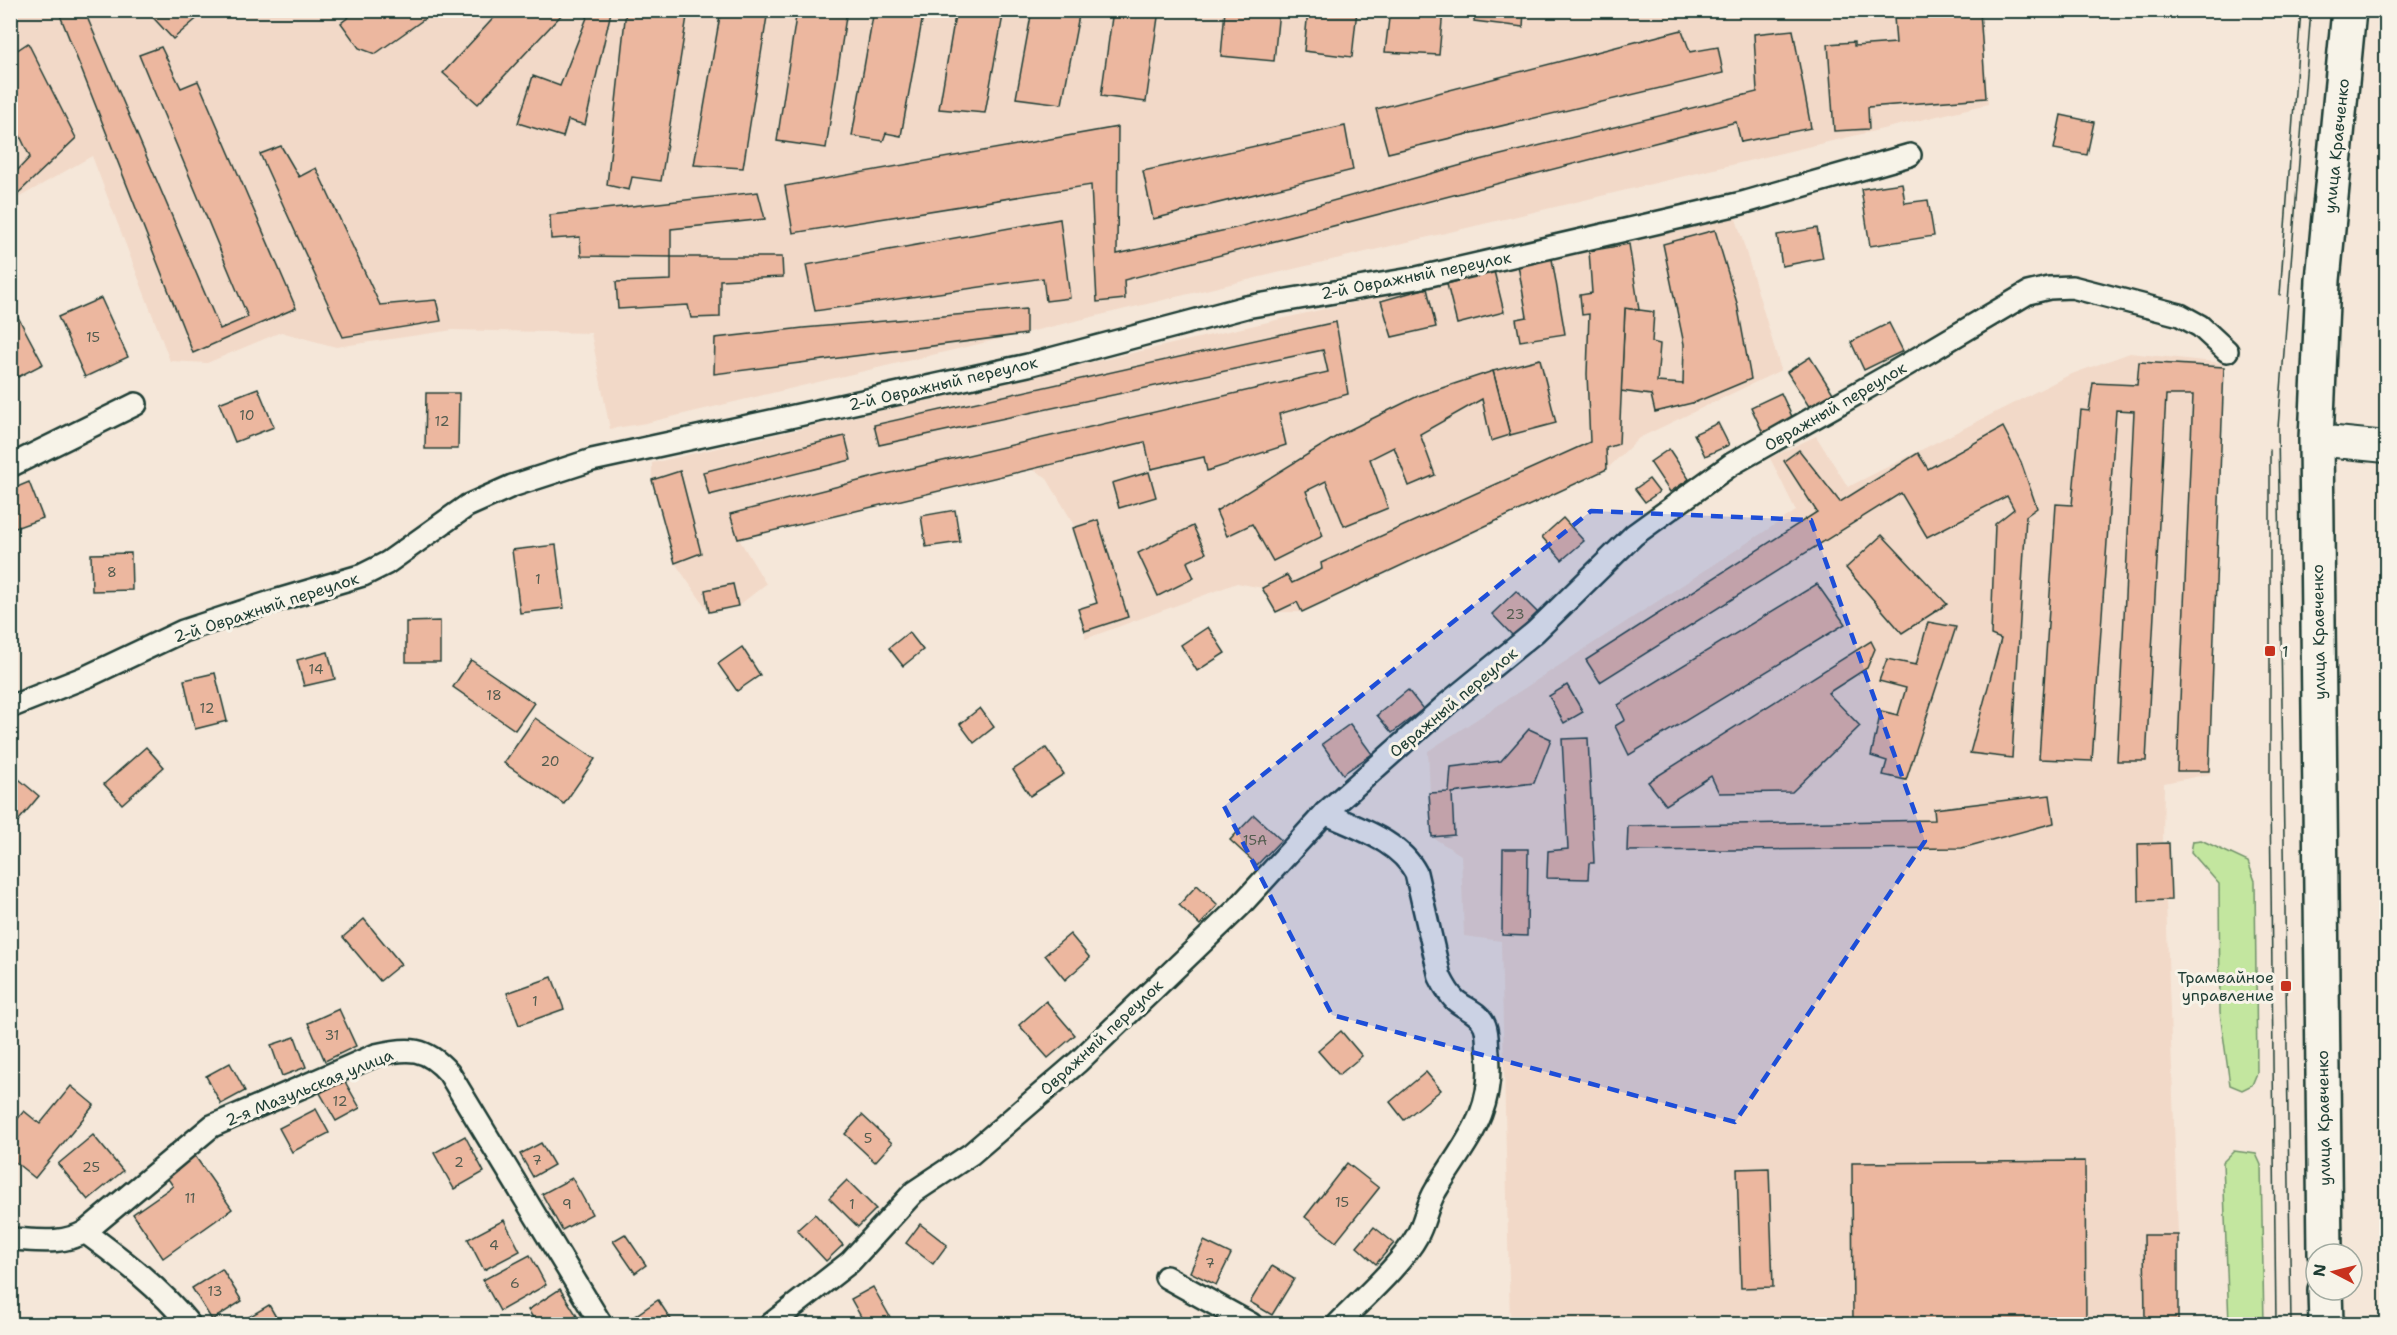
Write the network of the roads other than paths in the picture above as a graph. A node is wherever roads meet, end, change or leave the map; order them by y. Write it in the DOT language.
graph roads {
  1 [pos="2349,10"];
  2 [pos="1910,154"];
  3 [pos="2227,351"];
  4 [pos="136,404"];
  5 [pos="2316,440"];
  6 [pos="2386,447"];
  7 [pos="10,466"];
  8 [pos="10,707"];
  9 [pos="1325,813"];
  10 [pos="85,1232"];
  11 [pos="10,1239"];
  12 [pos="2325,1242"];
  13 [pos="1166,1277"];
  14 [pos="2325,1302"];
  15 [pos="189,1324"];
  16 [pos="601,1324"];
  17 [pos="771,1324"];
  18 [pos="1251,1324"];
  19 [pos="1338,1324"];
  20 [pos="2326,1324"];
  1 -- 5 [label="main road, улица Кравченко"];
  2 -- 8 [label="street, 2-й Овражный переулок"];
  3 -- 9 [label="street, Овражный переулок"];
  4 -- 7 [label="street"];
  5 -- 6 [label="main road"];
  5 -- 12 [label="main road, улица Кравченко"];
  9 -- 17 [label="street, Овражный переулок"];
  9 -- 19 [label="street"];
  10 -- 11 [label="street"];
  10 -- 15 [label="street"];
  10 -- 16 [label="street, 2-я Мазульская улица"];
  13 -- 18 [label="street"];
  14 -- 20 [label="main road"];
}
